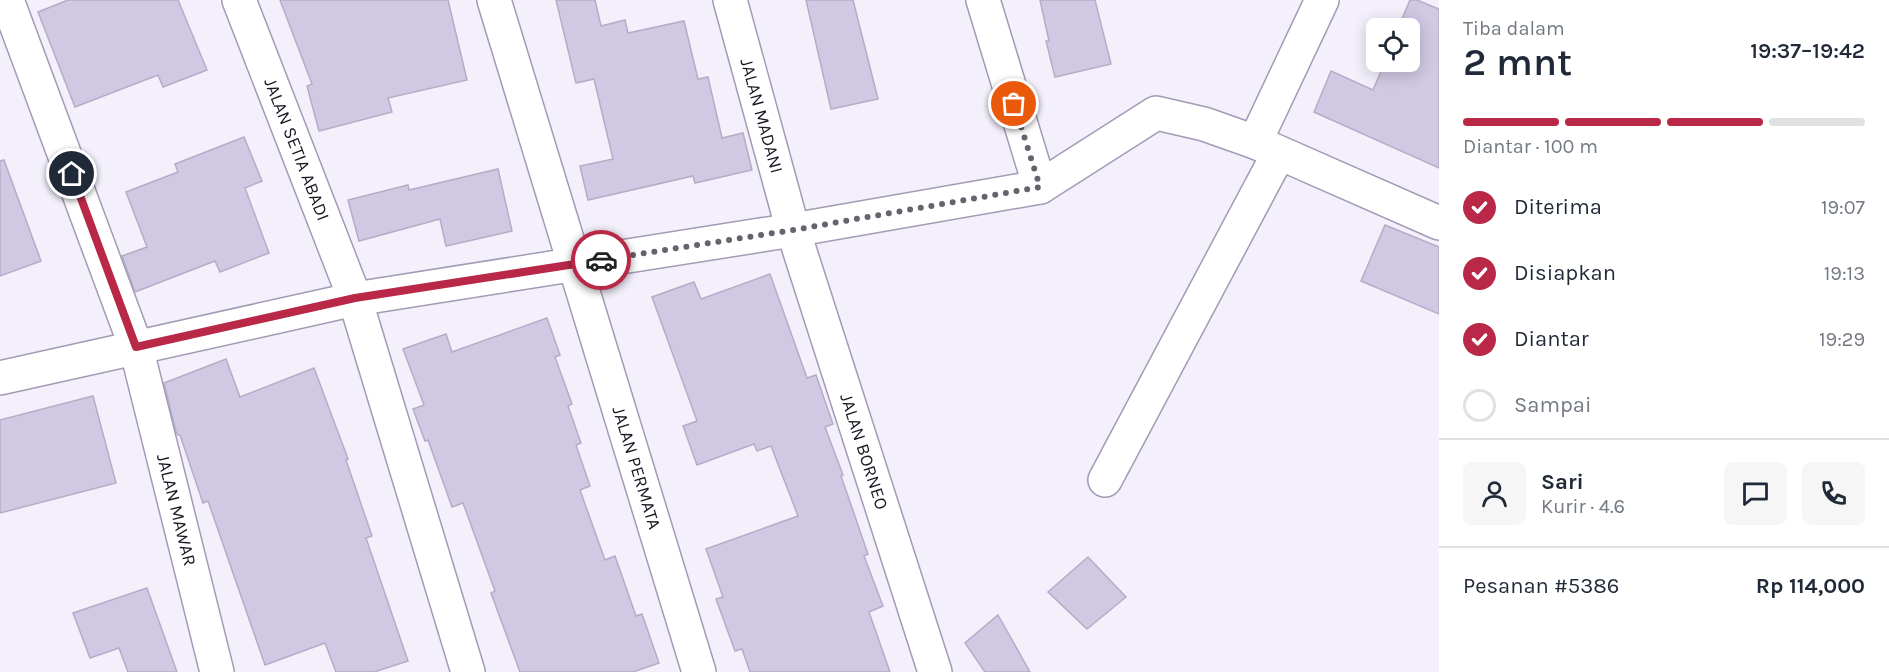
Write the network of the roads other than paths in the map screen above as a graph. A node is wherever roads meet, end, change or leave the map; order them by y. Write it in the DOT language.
graph roads {
  1 [pos="7,0"];
  2 [pos="239,0"];
  3 [pos="494,0"];
  4 [pos="730,0"];
  5 [pos="982,0"];
  6 [pos="1322,0"];
  7 [pos="1267,148"];
  8 [pos="1040,187"];
  9 [pos="1439,223"];
  10 [pos="793,230"];
  11 [pos="575,264"];
  12 [pos="355,298"];
  13 [pos="136,347"];
  14 [pos="0,378"];
  15 [pos="1105,480"];
  16 [pos="217,672"];
  17 [pos="468,672"];
  18 [pos="699,672"];
  19 [pos="935,672"];
  1 -- 13 [label="street, JALAN MAWAR"];
  2 -- 12 [label="street, JALAN SETIA ABADI"];
  3 -- 11 [label="street, JALAN PERMATA"];
  4 -- 10 [label="street, JALAN MADANI"];
  5 -- 8 [label="street"];
  6 -- 7 [label="street"];
  7 -- 8 [label="street"];
  7 -- 9 [label="street"];
  7 -- 15 [label="street"];
  8 -- 10 [label="street"];
  10 -- 11 [label="street"];
  10 -- 19 [label="street, JALAN BORNEO"];
  11 -- 12 [label="street"];
  11 -- 18 [label="street, JALAN PERMATA"];
  12 -- 13 [label="street"];
  12 -- 17 [label="street, JALAN SETIA ABADI"];
  13 -- 14 [label="street"];
  13 -- 16 [label="street, JALAN MAWAR"];
}
